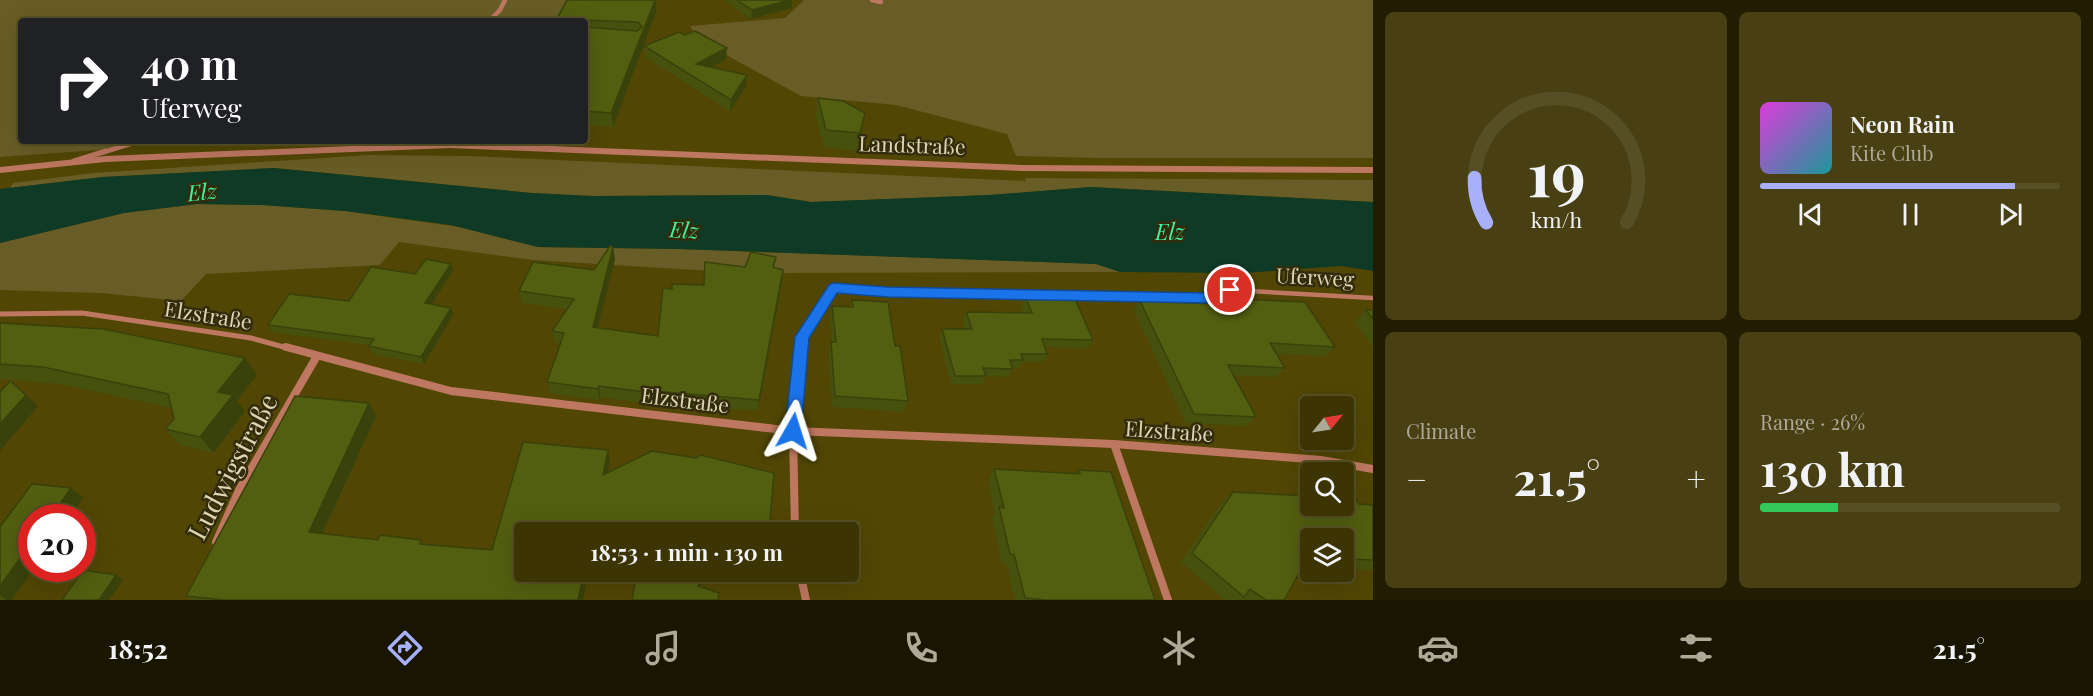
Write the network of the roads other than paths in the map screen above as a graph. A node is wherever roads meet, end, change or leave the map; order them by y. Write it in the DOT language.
graph roads {
  1 [pos="505,0"];
  2 [pos="872,0"];
  3 [pos="880,2"];
  4 [pos="492,18"];
  5 [pos="130,144"];
  6 [pos="430,144"];
  7 [pos="475,144"];
  8 [pos="64,164"];
  9 [pos="1373,170"];
  10 [pos="2,172"];
  11 [pos="1373,298"];
  12 [pos="0,314"];
  13 [pos="317,356"];
  14 [pos="793,431"];
  15 [pos="1114,444"];
  16 [pos="1373,469"];
  17 [pos="795,522"];
  18 [pos="212,550"];
  19 [pos="802,582"];
  20 [pos="806,600"];
  21 [pos="1168,600"];
  1 -- 4 [label="street"];
  2 -- 3 [label="street"];
  5 -- 8 [label="street, Landstraße"];
  6 -- 8 [label="street, Landstraße"];
  7 -- 9 [label="street, Landstraße"];
  8 -- 10 [label="street, Landstraße"];
  11 -- 14 [label="lane, Uferweg"];
  12 -- 13 [label="street, Elzstraße"];
  13 -- 14 [label="street, Elzstraße"];
  13 -- 18 [label="street, Ludwigstraße"];
  14 -- 15 [label="street, Elzstraße"];
  14 -- 17 [label="street"];
  15 -- 16 [label="street, Elzstraße"];
  15 -- 21 [label="street"];
  19 -- 20 [label="street"];
}
